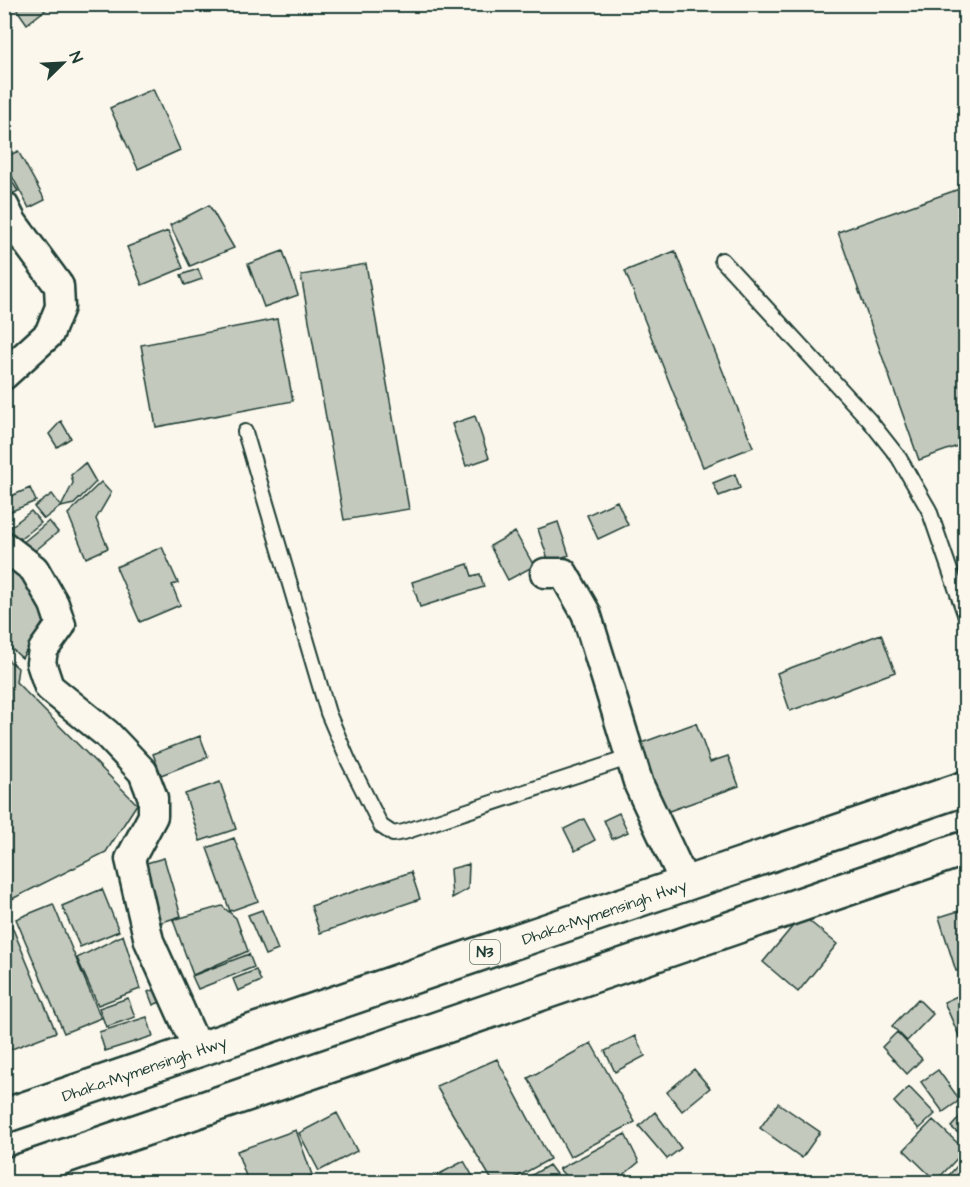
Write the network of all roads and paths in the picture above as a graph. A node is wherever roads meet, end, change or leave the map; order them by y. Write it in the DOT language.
graph roads {
  1 [pos="4,206"];
  2 [pos="722,260"];
  3 [pos="4,375"];
  4 [pos="245,432"];
  5 [pos="4,546"];
  6 [pos="545,573"];
  7 [pos="966,617"];
  8 [pos="631,757"];
  9 [pos="966,788"];
  10 [pos="966,848"];
  11 [pos="685,883"];
  12 [pos="198,1050"];
  13 [pos="4,1116"];
  14 [pos="4,1177"];
  1 -- 3 [label="street"];
  2 -- 7 [label="lane"];
  4 -- 8 [label="lane"];
  5 -- 12 [label="street"];
  6 -- 8 [label="street"];
  8 -- 11 [label="street"];
  9 -- 11 [label="highway, Dhaka-Mymensingh Hwy / N3"];
  10 -- 14 [label="highway"];
  11 -- 12 [label="highway, Dhaka-Mymensingh Hwy / N3"];
  12 -- 13 [label="highway, Dhaka-Mymensingh Hwy / N3"];
}
